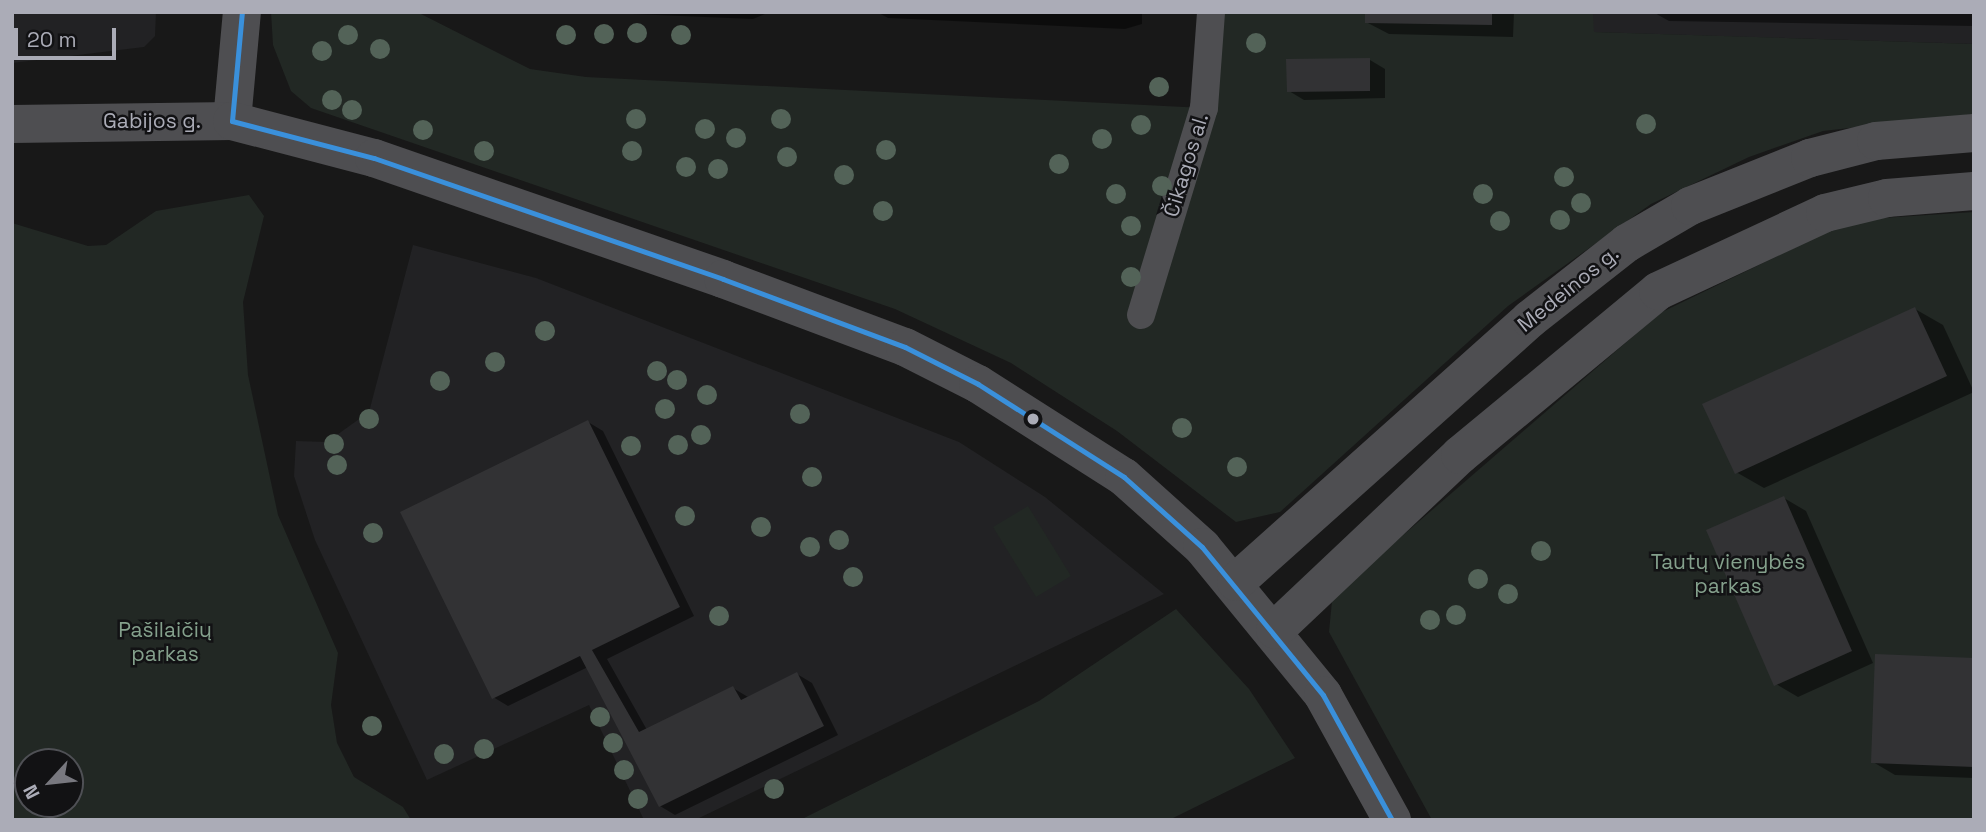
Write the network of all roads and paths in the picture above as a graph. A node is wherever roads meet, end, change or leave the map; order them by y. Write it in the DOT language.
graph roads {
  1 [pos="242,12"];
  2 [pos="1211,12"];
  3 [pos="232,121"];
  4 [pos="12,124"];
  5 [pos="1974,133"];
  6 [pos="1974,191"];
  7 [pos="1140,315"];
  8 [pos="1236,582"];
  9 [pos="1275,630"];
  10 [pos="1392,820"];
  1 -- 3 [label="street"];
  2 -- 7 [label="street, Čikagos al."];
  3 -- 4 [label="street, Gabijos g."];
  3 -- 8 [label="street, Gabijos g."];
  5 -- 8 [label="street, Medeinos g."];
  6 -- 9 [label="street"];
  8 -- 9 [label="street, Gabijos g."];
  9 -- 10 [label="street, Gabijos g."];
}
